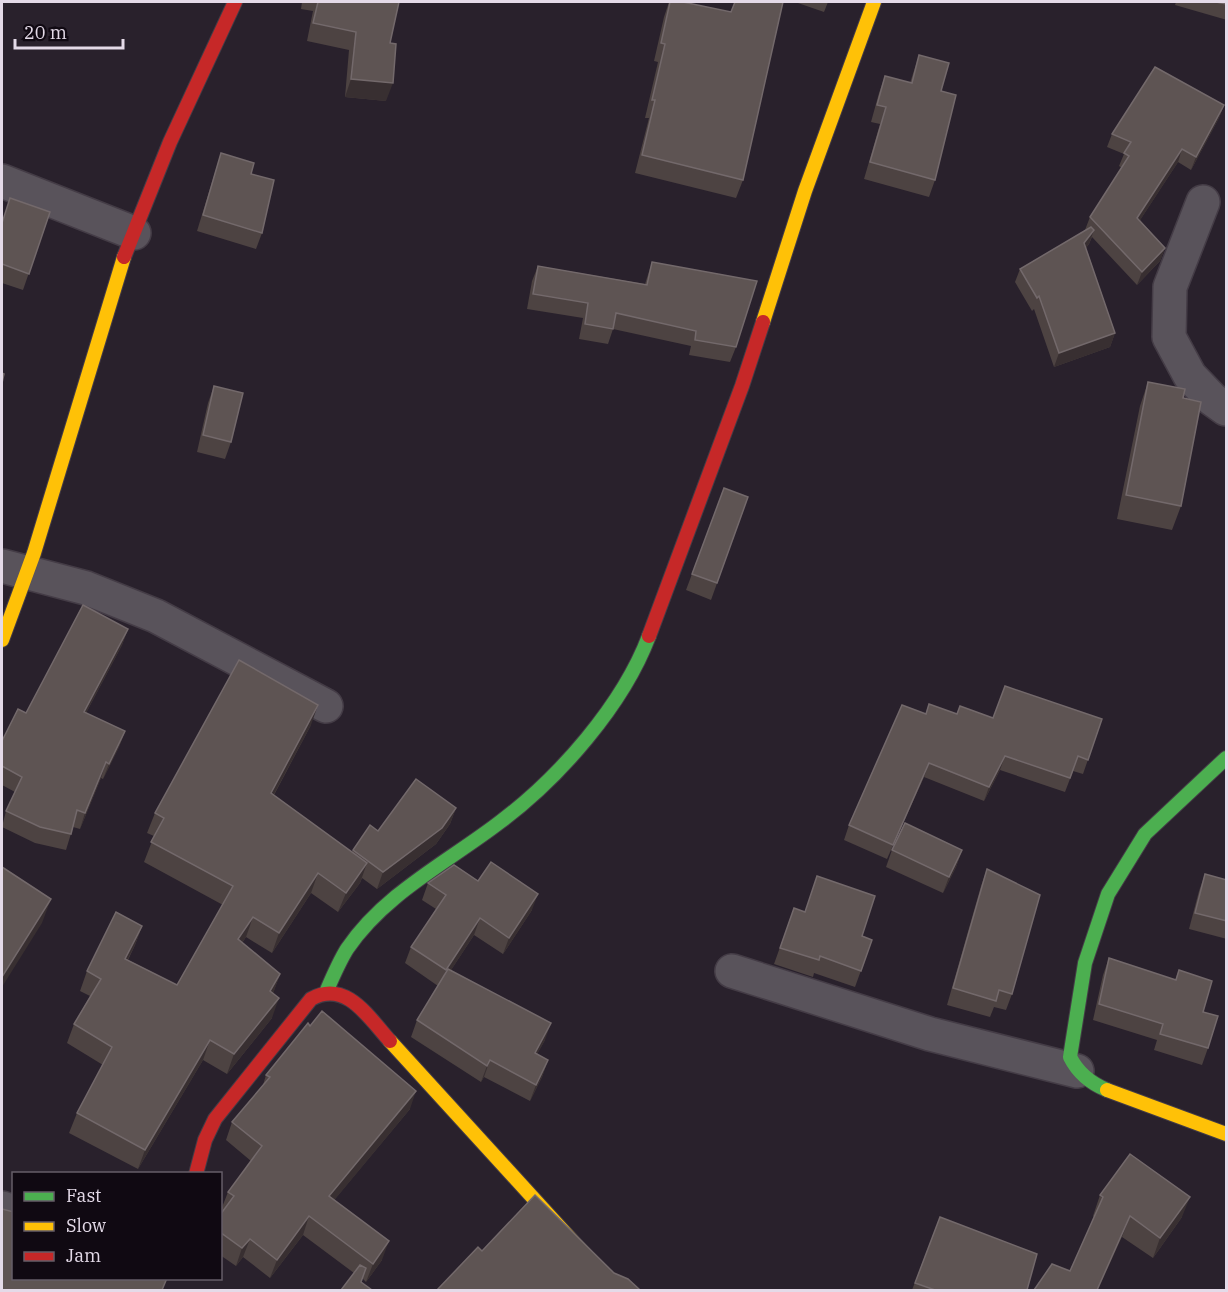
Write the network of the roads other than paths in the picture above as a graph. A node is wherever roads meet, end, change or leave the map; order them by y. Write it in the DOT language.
graph roads {
  1 [pos="235,2"];
  2 [pos="874,2"];
  3 [pos="2,181"];
  4 [pos="1203,202"];
  5 [pos="134,233"];
  6 [pos="1227,410"];
  7 [pos="16,569"];
  8 [pos="2,640"];
  9 [pos="326,706"];
  10 [pos="1227,758"];
  11 [pos="732,971"];
  12 [pos="327,990"];
  13 [pos="1077,1071"];
  14 [pos="1227,1134"];
  15 [pos="196,1172"];
  16 [pos="617,1290"];
  1 -- 5 [label="street"];
  2 -- 12 [label="street"];
  3 -- 5 [label="street"];
  4 -- 6 [label="street"];
  5 -- 7 [label="street"];
  7 -- 8 [label="street"];
  7 -- 9 [label="street"];
  10 -- 13 [label="street"];
  11 -- 13 [label="street"];
  12 -- 15 [label="street"];
  12 -- 16 [label="street"];
  13 -- 14 [label="street"];
}
